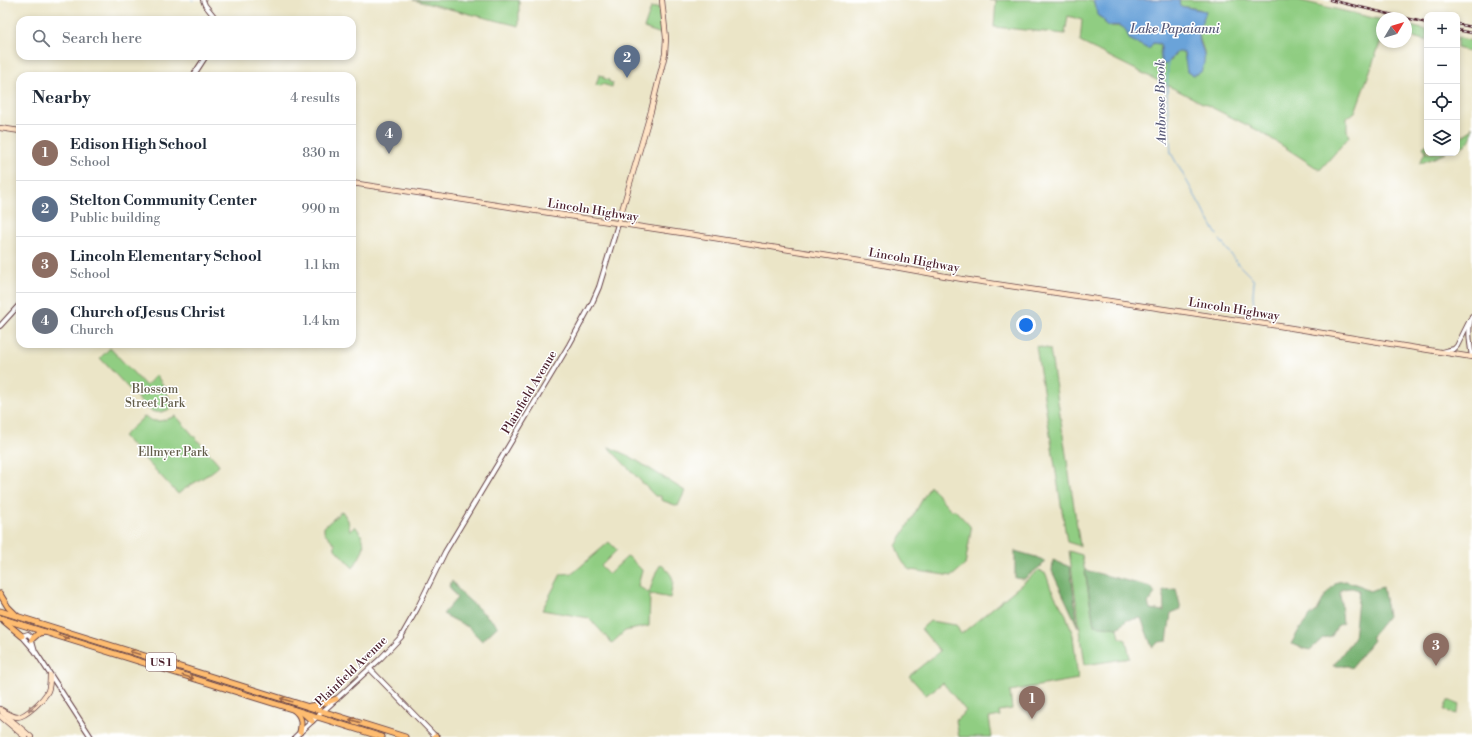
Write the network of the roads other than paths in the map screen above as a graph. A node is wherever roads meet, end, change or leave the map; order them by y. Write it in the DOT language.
graph roads {
  1 [pos="203,0"];
  2 [pos="662,0"];
  3 [pos="214,16"];
  4 [pos="203,60"];
  5 [pos="196,72"];
  6 [pos="0,128"];
  7 [pos="16,130"];
  8 [pos="356,184"];
  9 [pos="618,224"];
  10 [pos="16,308"];
  11 [pos="1471,318"];
  12 [pos="0,326"];
  13 [pos="1442,352"];
  14 [pos="1472,357"];
  15 [pos="0,594"];
  16 [pos="0,611"];
  17 [pos="0,618"];
  18 [pos="20,618"];
  19 [pos="46,632"];
  20 [pos="22,636"];
  21 [pos="32,639"];
  22 [pos="35,651"];
  23 [pos="370,669"];
  24 [pos="50,675"];
  25 [pos="336,699"];
  26 [pos="308,706"];
  27 [pos="289,707"];
  28 [pos="0,709"];
  29 [pos="301,711"];
  30 [pos="323,711"];
  31 [pos="0,716"];
  32 [pos="318,716"];
  33 [pos="312,721"];
  34 [pos="300,732"];
  35 [pos="25,737"];
  36 [pos="31,737"];
  37 [pos="91,737"];
  38 [pos="295,737"];
  39 [pos="382,737"];
  40 [pos="406,737"];
  41 [pos="436,737"];
  1 -- 3 [label="street"];
  2 -- 9 [label="main road, Plainfield Avenue"];
  4 -- 5 [label="street"];
  6 -- 7 [label="main road"];
  8 -- 9 [label="main road, Lincoln Highway"];
  9 -- 13 [label="main road, Lincoln Highway"];
  9 -- 23 [label="street, Plainfield Avenue"];
  10 -- 12 [label="street"];
  11 -- 13 [label="street"];
  11 -- 14 [label="street"];
  13 -- 14 [label="main road, Lincoln Highway"];
  15 -- 18 [label="highway"];
  16 -- 18 [label="highway, US 1"];
  17 -- 19 [label="highway, US 1"];
  17 -- 20 [label="highway"];
  26 -- 18 [label="highway, US 1, one-way"];
  19 -- 21 [label="highway"];
  19 -- 27 [label="highway, US 1, one-way"];
  20 -- 21 [label="street"];
  20 -- 22 [label="street"];
  21 -- 22 [label="street"];
  22 -- 24 [label="street"];
  23 -- 25 [label="street, Plainfield Avenue"];
  23 -- 41 [label="street"];
  24 -- 28 [label="main road, one-way"];
  24 -- 37 [label="street"];
  25 -- 26 [label="highway"];
  25 -- 30 [label="street, Plainfield Avenue"];
  26 -- 30 [label="highway, US 1"];
  27 -- 29 [label="highway, US 1"];
  27 -- 34 [label="highway"];
  28 -- 36 [label="main road"];
  29 -- 32 [label="highway, US 1"];
  29 -- 33 [label="highway"];
  30 -- 32 [label="street, Plainfield Avenue"];
  40 -- 30 [label="highway, US 1, one-way"];
  31 -- 35 [label="main road"];
  32 -- 33 [label="street, Plainfield Avenue"];
  32 -- 39 [label="highway, US 1"];
  33 -- 34 [label="street, Plainfield Avenue"];
  34 -- 38 [label="street, Plainfield Avenue"];
}
